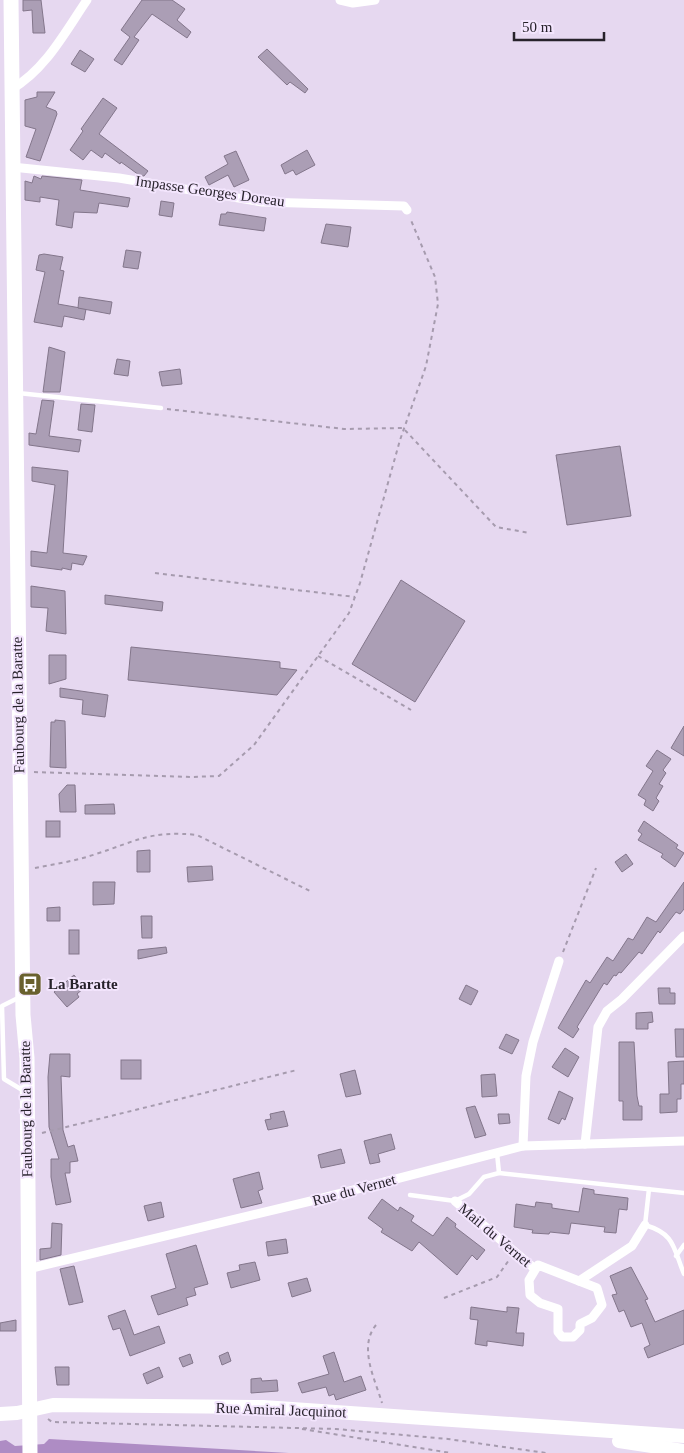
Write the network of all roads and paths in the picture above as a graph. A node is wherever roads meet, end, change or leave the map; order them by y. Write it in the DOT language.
graph roads {
  1 [pos="10,0"];
  2 [pos="87,0"];
  3 [pos="340,0"];
  4 [pos="375,0"];
  5 [pos="12,89"];
  6 [pos="12,167"];
  7 [pos="406,210"];
  8 [pos="15,392"];
  9 [pos="161,408"];
  10 [pos="404,428"];
  11 [pos="530,533"];
  12 [pos="155,573"];
  13 [pos="355,598"];
  14 [pos="318,656"];
  15 [pos="411,710"];
  16 [pos="19,771"];
  17 [pos="596,868"];
  18 [pos="20,871"];
  19 [pos="312,892"];
  20 [pos="684,936"];
  21 [pos="559,961"];
  22 [pos="22,996"];
  23 [pos="1,1006"];
  24 [pos="297,1070"];
  25 [pos="2,1079"];
  26 [pos="27,1093"];
  27 [pos="28,1136"];
  28 [pos="684,1141"];
  29 [pos="585,1144"];
  30 [pos="523,1146"];
  31 [pos="496,1152"];
  32 [pos="499,1172"];
  33 [pos="649,1189"];
  34 [pos="684,1193"];
  35 [pos="410,1195"];
  36 [pos="455,1201"];
  37 [pos="645,1226"];
  38 [pos="684,1245"];
  39 [pos="515,1252"];
  40 [pos="676,1256"];
  41 [pos="28,1269"];
  42 [pos="535,1269"];
  43 [pos="684,1274"];
  44 [pos="579,1281"];
  45 [pos="444,1298"];
  46 [pos="376,1325"];
  47 [pos="29,1409"];
  48 [pos="0,1414"];
  49 [pos="385,1415"];
  50 [pos="295,1428"];
  51 [pos="532,1428"];
  52 [pos="684,1436"];
  53 [pos="684,1451"];
  54 [pos="30,1453"];
  55 [pos="452,1453"];
  56 [pos="546,1453"];
  1 -- 5 [label="main road, Faubourg de la Baratte"];
  2 -- 5 [label="street"];
  3 -- 4 [label="street"];
  5 -- 6 [label="main road, Faubourg de la Baratte"];
  6 -- 7 [label="street, Impasse Georges Doreau"];
  6 -- 8 [label="main road, Faubourg de la Baratte"];
  7 -- 10 [label="path"];
  8 -- 9 [label="lane"];
  8 -- 16 [label="main road, Faubourg de la Baratte"];
  9 -- 10 [label="path"];
  10 -- 11 [label="path"];
  10 -- 13 [label="path"];
  12 -- 13 [label="path"];
  13 -- 14 [label="path"];
  14 -- 15 [label="path"];
  14 -- 16 [label="path"];
  16 -- 18 [label="main road, Faubourg de la Baratte"];
  17 -- 21 [label="path"];
  18 -- 19 [label="path"];
  18 -- 22 [label="main road, Faubourg de la Baratte"];
  20 -- 29 [label="street"];
  21 -- 30 [label="street"];
  22 -- 23 [label="lane"];
  22 -- 26 [label="main road, Faubourg de la Baratte"];
  23 -- 25 [label="lane"];
  24 -- 27 [label="path"];
  25 -- 26 [label="lane"];
  26 -- 27 [label="main road, Faubourg de la Baratte"];
  27 -- 41 [label="main road, Faubourg de la Baratte"];
  28 -- 29 [label="street, Rue du Vernet"];
  29 -- 30 [label="street, Rue du Vernet"];
  30 -- 31 [label="street, Rue du Vernet"];
  31 -- 32 [label="lane"];
  31 -- 41 [label="street, Rue du Vernet"];
  32 -- 33 [label="lane"];
  32 -- 36 [label="lane"];
  33 -- 34 [label="lane"];
  33 -- 37 [label="lane"];
  35 -- 36 [label="lane"];
  36 -- 39 [label="street, Mail du Vernet"];
  37 -- 40 [label="lane"];
  37 -- 44 [label="street"];
  38 -- 40 [label="lane"];
  39 -- 42 [label="street, Mail du Vernet"];
  39 -- 45 [label="path"];
  40 -- 43 [label="lane"];
  41 -- 47 [label="main road, Faubourg de la Baratte"];
  42 -- 44 [label="street, Mail du Vernet"];
  42 -- 44 [label="street, Mail du Vernet"];
  46 -- 49 [label="path"];
  47 -- 48 [label="main road, Rue Amiral Jacquinot"];
  47 -- 49 [label="main road, Rue Amiral Jacquinot"];
  47 -- 50 [label="path"];
  47 -- 54 [label="main road, Faubourg de la Baratte"];
  49 -- 51 [label="main road, Rue Amiral Jacquinot"];
  50 -- 55 [label="path"];
  50 -- 56 [label="path"];
  51 -- 52 [label="main road"];
  51 -- 53 [label="main road"];
}
